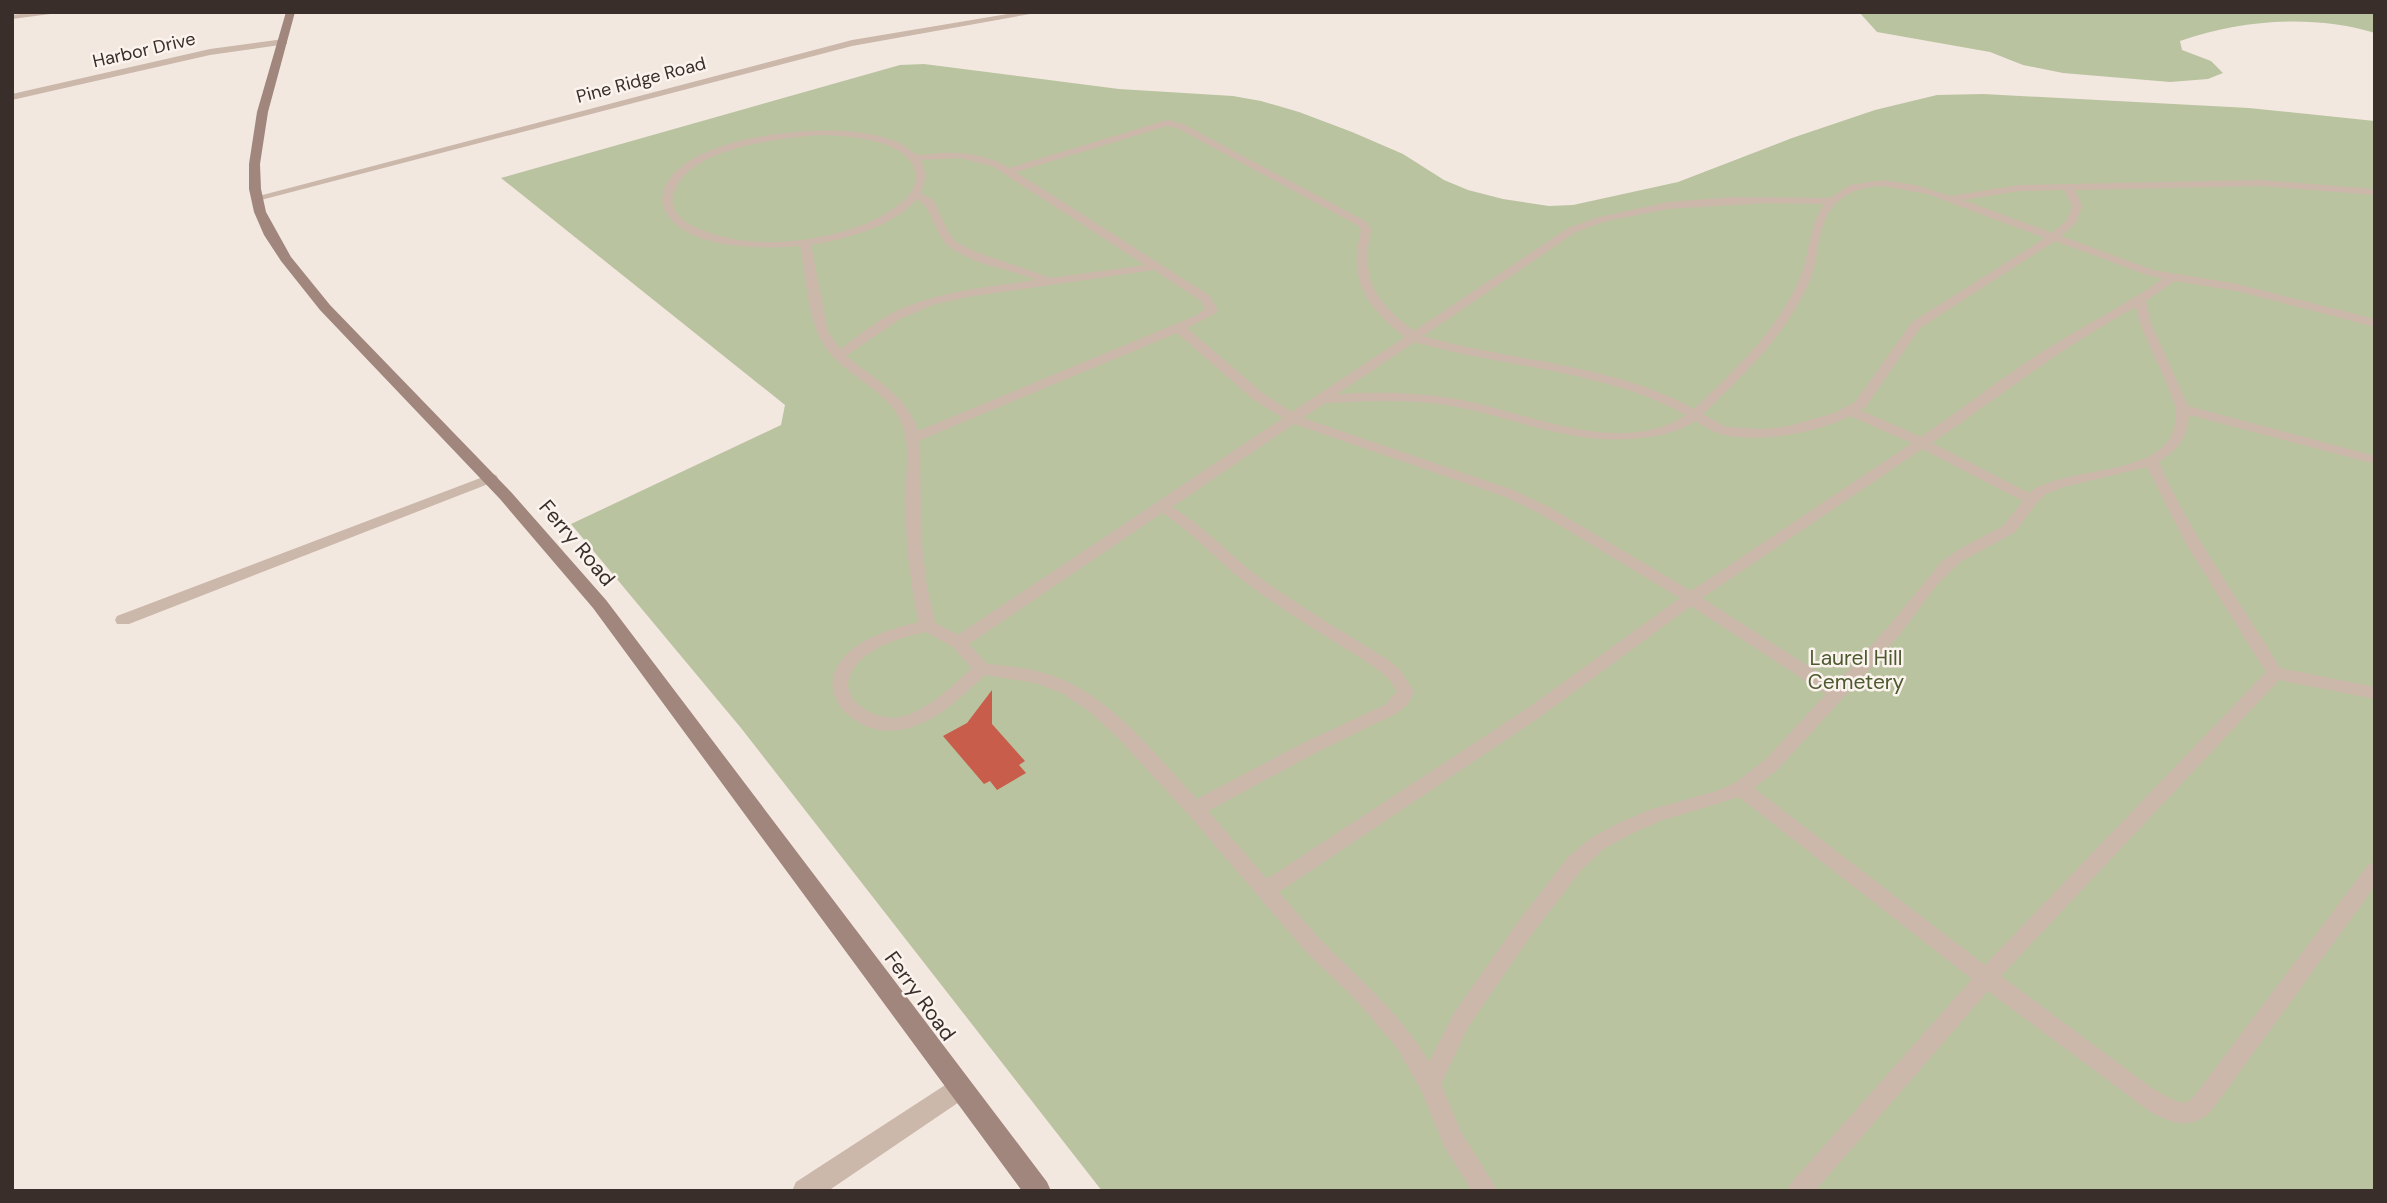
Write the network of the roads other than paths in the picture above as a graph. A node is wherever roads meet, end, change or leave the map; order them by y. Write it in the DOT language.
graph roads {
  1 [pos="62,12"];
  2 [pos="291,12"];
  3 [pos="1037,12"];
  4 [pos="12,18"];
  5 [pos="284,41"];
  6 [pos="12,97"];
  7 [pos="913,157"];
  8 [pos="1010,171"];
  9 [pos="2069,189"];
  10 [pos="2375,192"];
  11 [pos="915,194"];
  12 [pos="257,198"];
  13 [pos="1951,199"];
  14 [pos="1834,201"];
  15 [pos="2054,237"];
  16 [pos="805,242"];
  17 [pos="1154,267"];
  18 [pos="2171,278"];
  19 [pos="1048,281"];
  20 [pos="2140,300"];
  21 [pos="2375,323"];
  22 [pos="1178,327"];
  23 [pos="1415,338"];
  24 [pos="839,355"];
  25 [pos="1325,399"];
  26 [pos="2183,409"];
  27 [pos="1851,411"];
  28 [pos="1695,415"];
  29 [pos="1293,419"];
  30 [pos="913,438"];
  31 [pos="1922,443"];
  32 [pos="2375,460"];
  33 [pos="2152,461"];
  34 [pos="491,478"];
  35 [pos="2032,500"];
  36 [pos="1160,506"];
  37 [pos="1690,599"];
  38 [pos="123,620"];
  39 [pos="928,626"];
  40 [pos="958,643"];
  41 [pos="982,669"];
  42 [pos="2275,673"];
  43 [pos="2375,692"];
  44 [pos="1836,693"];
  45 [pos="1741,788"];
  46 [pos="1195,809"];
  47 [pos="2375,871"];
  48 [pos="1265,891"];
  49 [pos="1986,978"];
  50 [pos="1430,1084"];
  51 [pos="959,1088"];
  52 [pos="806,1191"];
  53 [pos="1038,1191"];
  54 [pos="1486,1191"];
  55 [pos="1798,1191"];
  1 -- 4 [label="lane"];
  2 -- 5 [label="main road, Ferry Road"];
  3 -- 12 [label="street, Pine Ridge Road"];
  5 -- 6 [label="street, Harbor Drive"];
  5 -- 12 [label="main road, Ferry Road"];
  7 -- 8 [label="lane"];
  7 -- 11 [label="lane"];
  7 -- 16 [label="lane"];
  8 -- 17 [label="lane"];
  8 -- 23 [label="lane"];
  9 -- 10 [label="lane"];
  9 -- 13 [label="lane"];
  9 -- 15 [label="lane"];
  11 -- 16 [label="lane"];
  11 -- 19 [label="lane"];
  12 -- 34 [label="main road, Ferry Road"];
  13 -- 14 [label="lane"];
  13 -- 15 [label="lane"];
  14 -- 23 [label="lane"];
  14 -- 28 [label="lane"];
  15 -- 18 [label="lane"];
  15 -- 27 [label="lane"];
  16 -- 24 [label="lane"];
  17 -- 19 [label="lane"];
  17 -- 22 [label="lane"];
  18 -- 20 [label="lane"];
  18 -- 21 [label="lane"];
  19 -- 24 [label="lane"];
  20 -- 26 [label="lane"];
  20 -- 31 [label="lane"];
  22 -- 29 [label="lane"];
  22 -- 30 [label="lane"];
  23 -- 25 [label="lane"];
  23 -- 28 [label="lane"];
  24 -- 30 [label="lane"];
  25 -- 28 [label="lane"];
  25 -- 29 [label="lane"];
  26 -- 32 [label="lane"];
  26 -- 33 [label="lane"];
  27 -- 28 [label="lane"];
  27 -- 31 [label="lane"];
  29 -- 36 [label="lane"];
  29 -- 37 [label="lane"];
  30 -- 39 [label="lane"];
  31 -- 35 [label="lane"];
  31 -- 37 [label="lane"];
  33 -- 35 [label="lane"];
  33 -- 42 [label="lane"];
  34 -- 38 [label="lane"];
  34 -- 51 [label="main road, Ferry Road"];
  35 -- 44 [label="lane"];
  36 -- 40 [label="lane"];
  36 -- 46 [label="lane"];
  37 -- 44 [label="lane"];
  37 -- 48 [label="lane"];
  39 -- 40 [label="lane"];
  39 -- 41 [label="lane"];
  40 -- 41 [label="lane"];
  41 -- 46 [label="lane"];
  42 -- 43 [label="lane"];
  42 -- 49 [label="lane"];
  44 -- 45 [label="lane"];
  45 -- 49 [label="lane"];
  45 -- 50 [label="lane"];
  46 -- 48 [label="lane"];
  47 -- 49 [label="lane"];
  48 -- 50 [label="lane"];
  49 -- 55 [label="lane"];
  50 -- 54 [label="lane"];
  51 -- 52 [label="street"];
  51 -- 53 [label="main road, Ferry Road"];
}
